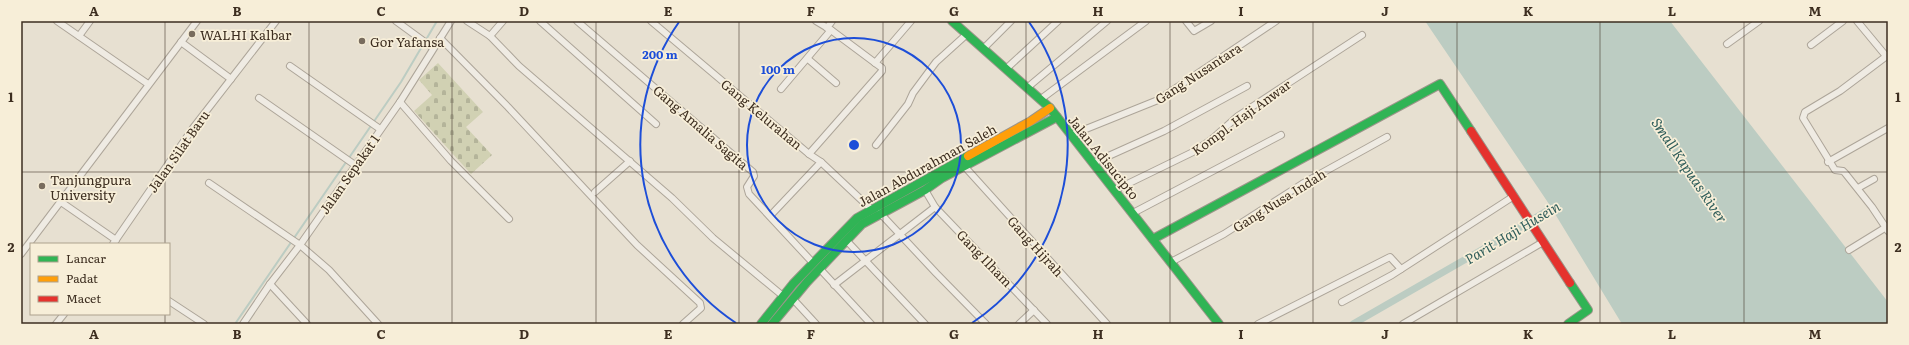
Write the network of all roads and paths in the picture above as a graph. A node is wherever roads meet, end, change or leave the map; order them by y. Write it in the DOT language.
graph roads {
  1 [pos="57,21"];
  2 [pos="90,21"];
  3 [pos="197,21"];
  4 [pos="276,21"];
  5 [pos="396,21"];
  6 [pos="451,21"];
  7 [pos="467,21"];
  8 [pos="503,21"];
  9 [pos="540,21"];
  10 [pos="577,21"];
  11 [pos="651,21"];
  12 [pos="816,21"];
  13 [pos="832,21"];
  14 [pos="911,21"];
  15 [pos="1011,21"];
  16 [pos="1058,21"];
  17 [pos="1107,21"];
  18 [pos="1146,21"];
  19 [pos="1186,21"];
  20 [pos="1211,21"];
  21 [pos="1276,21"];
  22 [pos="1759,21"];
  23 [pos="1843,21"];
  24 [pos="1857,21"];
  25 [pos="954,22"];
  26 [pos="829,29"];
  27 [pos="967,34"];
  28 [pos="1362,35"];
  29 [pos="79,36"];
  30 [pos="490,36"];
  31 [pos="440,38"];
  32 [pos="181,42"];
  33 [pos="1727,44"];
  34 [pos="1810,45"];
  35 [pos="430,46"];
  36 [pos="984,48"];
  37 [pos="1887,56"];
  38 [pos="808,59"];
  39 [pos="875,63"];
  40 [pos="290,66"];
  41 [pos="1007,68"];
  42 [pos="231,79"];
  43 [pos="836,83"];
  44 [pos="148,84"];
  45 [pos="1247,86"];
  46 [pos="1028,87"];
  47 [pos="781,89"];
  48 [pos="259,98"];
  49 [pos="1041,99"];
  50 [pos="400,102"];
  51 [pos="1050,108"];
  52 [pos="1057,117"];
  53 [pos="656,124"];
  54 [pos="1888,128"];
  55 [pos="380,129"];
  56 [pos="1071,135"];
  57 [pos="1281,135"];
  58 [pos="1387,137"];
  59 [pos="876,145"];
  60 [pos="996,145"];
  61 [pos="809,154"];
  62 [pos="630,162"];
  63 [pos="821,162"];
  64 [pos="1828,162"];
  65 [pos="1093,163"];
  66 [pos="353,164"];
  67 [pos="966,167"];
  68 [pos="1874,179"];
  69 [pos="209,183"];
  70 [pos="1858,188"];
  71 [pos="925,190"];
  72 [pos="1115,190"];
  73 [pos="595,192"];
  74 [pos="1514,196"];
  75 [pos="61,202"];
  76 [pos="935,207"];
  77 [pos="871,209"];
  78 [pos="880,213"];
  79 [pos="1133,213"];
  80 [pos="770,216"];
  81 [pos="509,219"];
  82 [pos="1887,228"];
  83 [pos="900,234"];
  84 [pos="1153,239"];
  85 [pos="846,240"];
  86 [pos="115,242"];
  87 [pos="1543,242"];
  88 [pos="300,245"];
  89 [pos="1849,250"];
  90 [pos="21,254"];
  91 [pos="866,260"];
  92 [pos="1171,262"];
  93 [pos="813,263"];
  94 [pos="820,269"];
  95 [pos="1401,269"];
  96 [pos="270,284"];
  97 [pos="834,284"];
  98 [pos="783,296"];
  99 [pos="793,299"];
  100 [pos="170,302"];
  101 [pos="1342,302"];
  102 [pos="778,310"];
  103 [pos="1034,310"];
  104 [pos="63,315"];
  105 [pos="56,324"];
  106 [pos="204,324"];
  107 [pos="243,324"];
  108 [pos="306,324"];
  109 [pos="378,324"];
  110 [pos="683,324"];
  111 [pos="761,324"];
  112 [pos="772,324"];
  113 [pos="816,324"];
  114 [pos="871,324"];
  115 [pos="925,324"];
  116 [pos="986,324"];
  117 [pos="1019,324"];
  118 [pos="1047,324"];
  119 [pos="1108,324"];
  120 [pos="1219,324"];
  121 [pos="1258,324"];
  122 [pos="1403,324"];
  123 [pos="1568,324"];
  1 -- 29 [label="street"];
  2 -- 29 [label="street"];
  3 -- 32 [label="street"];
  4 -- 42 [label="street, Jalan Silat Baru"];
  5 -- 35 [label="street"];
  6 -- 31 [label="street, Jalan Sepakat 1"];
  7 -- 30 [label="street"];
  8 -- 30 [label="street"];
  9 -- 53 [label="street"];
  10 -- 80 [label="street, Gang Amalia Sagita"];
  11 -- 61 [label="street, Gang Kelurahan"];
  12 -- 26 [label="street"];
  13 -- 26 [label="street"];
  14 -- 39 [label="street"];
  15 -- 36 [label="street"];
  16 -- 41 [label="street"];
  17 -- 46 [label="street"];
  18 -- 49 [label="street"];
  19 -- 20 [label="street"];
  21 -- 56 [label="street, Gang Nusantara"];
  22 -- 33 [label="street"];
  23 -- 34 [label="street"];
  24 -- 37 [label="street"];
  25 -- 27 [label="street, Jalan Adisucipto"];
  26 -- 38 [label="street"];
  26 -- 39 [label="street"];
  27 -- 36 [label="street, Jalan Adisucipto"];
  27 -- 59 [label="street"];
  28 -- 72 [label="street, Kompl. Haji Anwar"];
  29 -- 44 [label="street"];
  30 -- 62 [label="street"];
  31 -- 35 [label="street, Jalan Sepakat 1"];
  31 -- 110 [label="street"];
  32 -- 42 [label="street"];
  32 -- 44 [label="street"];
  35 -- 50 [label="street, Jalan Sepakat 1"];
  36 -- 41 [label="street, Jalan Adisucipto"];
  37 -- 64 [label="street"];
  38 -- 43 [label="street"];
  38 -- 47 [label="street"];
  39 -- 61 [label="street"];
  40 -- 55 [label="street"];
  41 -- 46 [label="street, Jalan Adisucipto"];
  42 -- 86 [label="street, Jalan Silat Baru"];
  44 -- 75 [label="street"];
  45 -- 65 [label="street"];
  46 -- 49 [label="street, Jalan Adisucipto"];
  48 -- 66 [label="street"];
  49 -- 51 [label="street, Jalan Adisucipto"];
  50 -- 55 [label="street, Jalan Sepakat 1"];
  50 -- 81 [label="street"];
  51 -- 52 [label="street, Jalan Adisucipto"];
  51 -- 60 [label="street, Jalan Abdurahman Saleh"];
  52 -- 56 [label="street, Jalan Adisucipto"];
  52 -- 60 [label="street, Jalan Abdurahman Saleh"];
  54 -- 64 [label="street"];
  55 -- 66 [label="street, Jalan Sepakat 1"];
  56 -- 65 [label="street, Jalan Adisucipto"];
  57 -- 79 [label="street"];
  58 -- 92 [label="street, Gang Nusa Indah"];
  60 -- 67 [label="street, Jalan Abdurahman Saleh"];
  60 -- 77 [label="street, Jalan Abdurahman Saleh"];
  61 -- 63 [label="street, Gang Kelurahan"];
  62 -- 73 [label="street"];
  62 -- 98 [label="street"];
  63 -- 77 [label="street, Gang Kelurahan"];
  63 -- 80 [label="street"];
  64 -- 70 [label="street"];
  65 -- 72 [label="street, Jalan Adisucipto"];
  66 -- 88 [label="street, Jalan Sepakat 1"];
  67 -- 71 [label="street, Jalan Abdurahman Saleh"];
  67 -- 119 [label="street, Gang Hijrah"];
  68 -- 70 [label="street"];
  69 -- 88 [label="street"];
  70 -- 82 [label="street"];
  71 -- 76 [label="street, Gang Ilham"];
  71 -- 78 [label="street, Jalan Abdurahman Saleh"];
  72 -- 79 [label="street, Jalan Adisucipto"];
  74 -- 84 [label="street"];
  74 -- 87 [label="street"];
  74 -- 95 [label="street"];
  75 -- 86 [label="street"];
  75 -- 90 [label="street"];
  76 -- 83 [label="street"];
  76 -- 103 [label="street, Gang Ilham"];
  77 -- 93 [label="street, Jalan Abdurahman Saleh"];
  78 -- 83 [label="street"];
  78 -- 85 [label="street, Jalan Abdurahman Saleh"];
  79 -- 84 [label="street, Jalan Adisucipto"];
  80 -- 93 [label="street, Gang Amalia Sagita"];
  82 -- 89 [label="street"];
  83 -- 91 [label="street"];
  83 -- 116 [label="street"];
  84 -- 92 [label="street, Jalan Adisucipto"];
  85 -- 91 [label="street"];
  85 -- 94 [label="street, Jalan Abdurahman Saleh"];
  87 -- 122 [label="street"];
  87 -- 123 [label="street"];
  88 -- 96 [label="street, Jalan Sepakat 1"];
  88 -- 109 [label="street"];
  91 -- 97 [label="street"];
  91 -- 115 [label="street"];
  92 -- 120 [label="street, Jalan Adisucipto"];
  93 -- 98 [label="street, Jalan Abdurahman Saleh"];
  94 -- 97 [label="street"];
  94 -- 99 [label="street, Jalan Abdurahman Saleh"];
  95 -- 101 [label="street"];
  95 -- 121 [label="street"];
  96 -- 107 [label="street, Jalan Sepakat 1"];
  96 -- 108 [label="street"];
  97 -- 114 [label="street"];
  98 -- 102 [label="street, Jalan Abdurahman Saleh"];
  99 -- 102 [label="street, Jalan Abdurahman Saleh"];
  99 -- 113 [label="street"];
  100 -- 106 [label="street"];
  102 -- 111 [label="street, Jalan Abdurahman Saleh"];
  102 -- 112 [label="street, Jalan Abdurahman Saleh"];
  103 -- 117 [label="street"];
  103 -- 118 [label="street, Gang Ilham"];
  104 -- 105 [label="street"];
}
